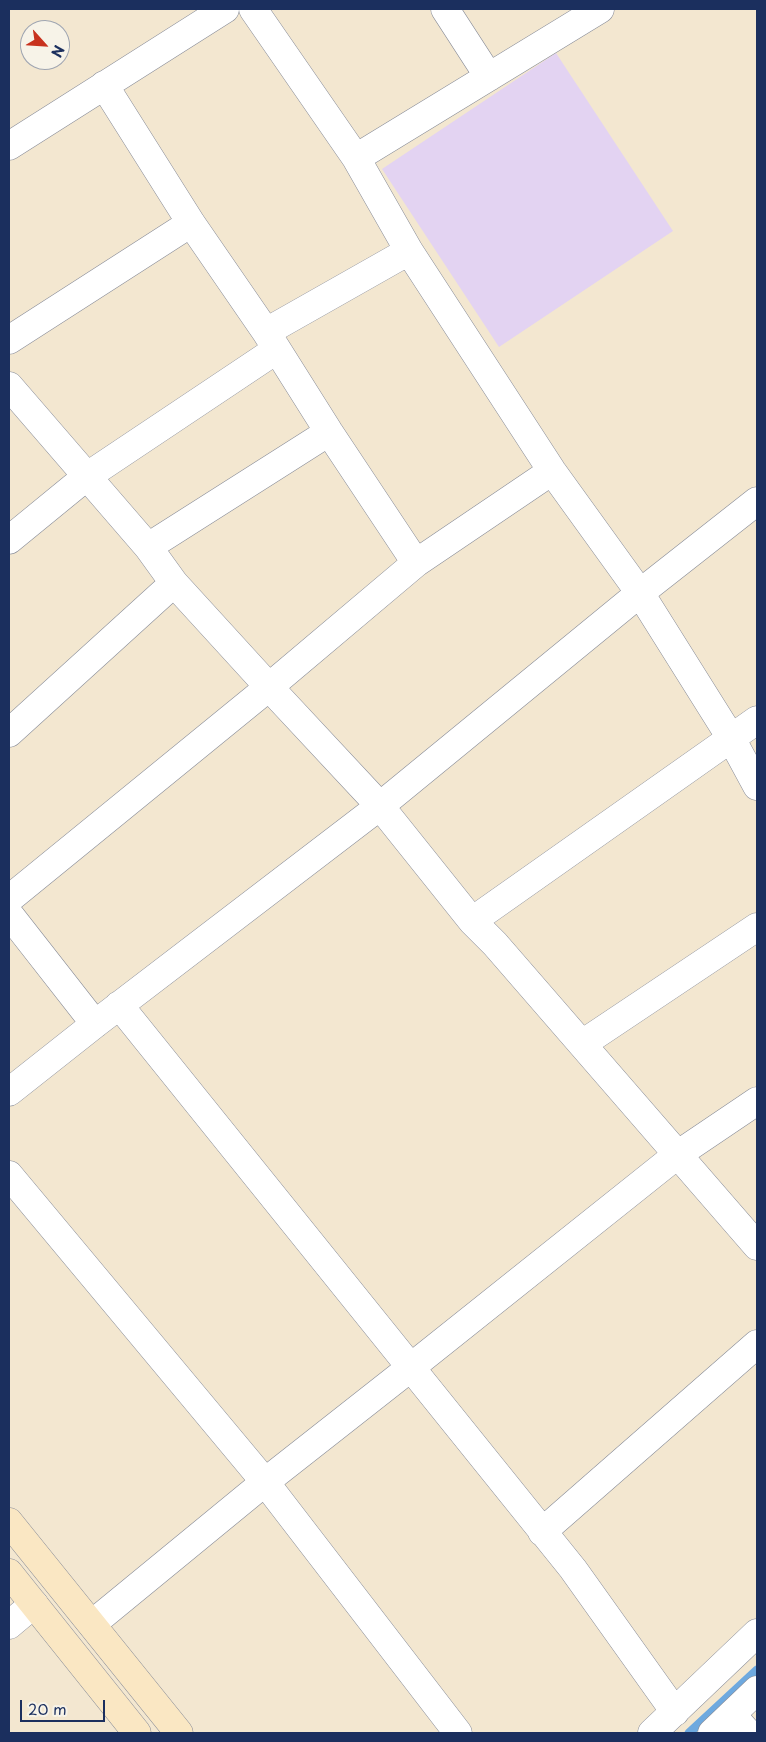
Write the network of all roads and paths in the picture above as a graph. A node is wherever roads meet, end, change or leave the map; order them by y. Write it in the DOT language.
graph roads {
  1 [pos="225,9"];
  2 [pos="253,9"];
  3 [pos="446,9"];
  4 [pos="600,9"];
  5 [pos="489,77"];
  6 [pos="104,84"];
  7 [pos="9,146"];
  8 [pos="356,158"];
  9 [pos="191,223"];
  10 [pos="409,251"];
  11 [pos="9,340"];
  12 [pos="271,341"];
  13 [pos="9,386"];
  14 [pos="329,432"];
  15 [pos="552,471"];
  16 [pos="86,477"];
  17 [pos="757,501"];
  18 [pos="9,540"];
  19 [pos="148,547"];
  20 [pos="416,563"];
  21 [pos="174,583"];
  22 [pos="640,593"];
  23 [pos="269,687"];
  24 [pos="757,720"];
  25 [pos="9,734"];
  26 [pos="732,738"];
  27 [pos="757,786"];
  28 [pos="380,806"];
  29 [pos="9,899"];
  30 [pos="9,914"];
  31 [pos="472,921"];
  32 [pos="757,927"];
  33 [pos="119,1005"];
  34 [pos="95,1024"];
  35 [pos="582,1044"];
  36 [pos="9,1092"];
  37 [pos="757,1101"];
  38 [pos="677,1155"];
  39 [pos="9,1175"];
  40 [pos="757,1246"];
  41 [pos="757,1344"];
  42 [pos="410,1368"];
  43 [pos="265,1482"];
  44 [pos="9,1522"];
  45 [pos="542,1532"];
  46 [pos="9,1574"];
  47 [pos="34,1604"];
  48 [pos="92,1624"];
  49 [pos="9,1625"];
  50 [pos="757,1633"];
  51 [pos="757,1690"];
  52 [pos="675,1712"];
  53 [pos="740,1724"];
  54 [pos="133,1732"];
  55 [pos="180,1733"];
  56 [pos="458,1733"];
  57 [pos="652,1733"];
  58 [pos="712,1733"];
  1 -- 6 [label="street"];
  2 -- 8 [label="street"];
  3 -- 5 [label="street"];
  4 -- 5 [label="street"];
  5 -- 8 [label="street"];
  6 -- 7 [label="street"];
  6 -- 9 [label="street"];
  8 -- 10 [label="street"];
  9 -- 11 [label="street"];
  9 -- 12 [label="street"];
  10 -- 12 [label="street"];
  10 -- 15 [label="street"];
  12 -- 14 [label="street"];
  12 -- 16 [label="street"];
  13 -- 16 [label="street"];
  14 -- 19 [label="street"];
  14 -- 20 [label="street"];
  15 -- 20 [label="street"];
  15 -- 22 [label="street"];
  16 -- 18 [label="street"];
  16 -- 19 [label="street"];
  17 -- 22 [label="street"];
  19 -- 21 [label="street"];
  20 -- 23 [label="street"];
  21 -- 23 [label="street"];
  21 -- 25 [label="street"];
  22 -- 26 [label="street"];
  22 -- 28 [label="street"];
  23 -- 28 [label="street"];
  23 -- 29 [label="street"];
  24 -- 26 [label="street"];
  26 -- 27 [label="street"];
  26 -- 31 [label="street"];
  28 -- 31 [label="street"];
  28 -- 33 [label="street"];
  30 -- 34 [label="street"];
  31 -- 35 [label="street"];
  32 -- 35 [label="street"];
  33 -- 34 [label="street"];
  33 -- 42 [label="street"];
  34 -- 36 [label="street"];
  35 -- 38 [label="street"];
  37 -- 38 [label="street"];
  38 -- 40 [label="street"];
  38 -- 42 [label="street"];
  39 -- 43 [label="street"];
  41 -- 45 [label="street"];
  42 -- 43 [label="street"];
  42 -- 45 [label="street"];
  43 -- 48 [label="street"];
  43 -- 56 [label="street"];
  44 -- 48 [label="street"];
  45 -- 52 [label="street"];
  46 -- 47 [label="street"];
  47 -- 49 [label="street"];
  47 -- 54 [label="street"];
  48 -- 55 [label="street"];
  50 -- 52 [label="street"];
  51 -- 53 [label="street"];
  52 -- 57 [label="street"];
  53 -- 58 [label="street"];
}
